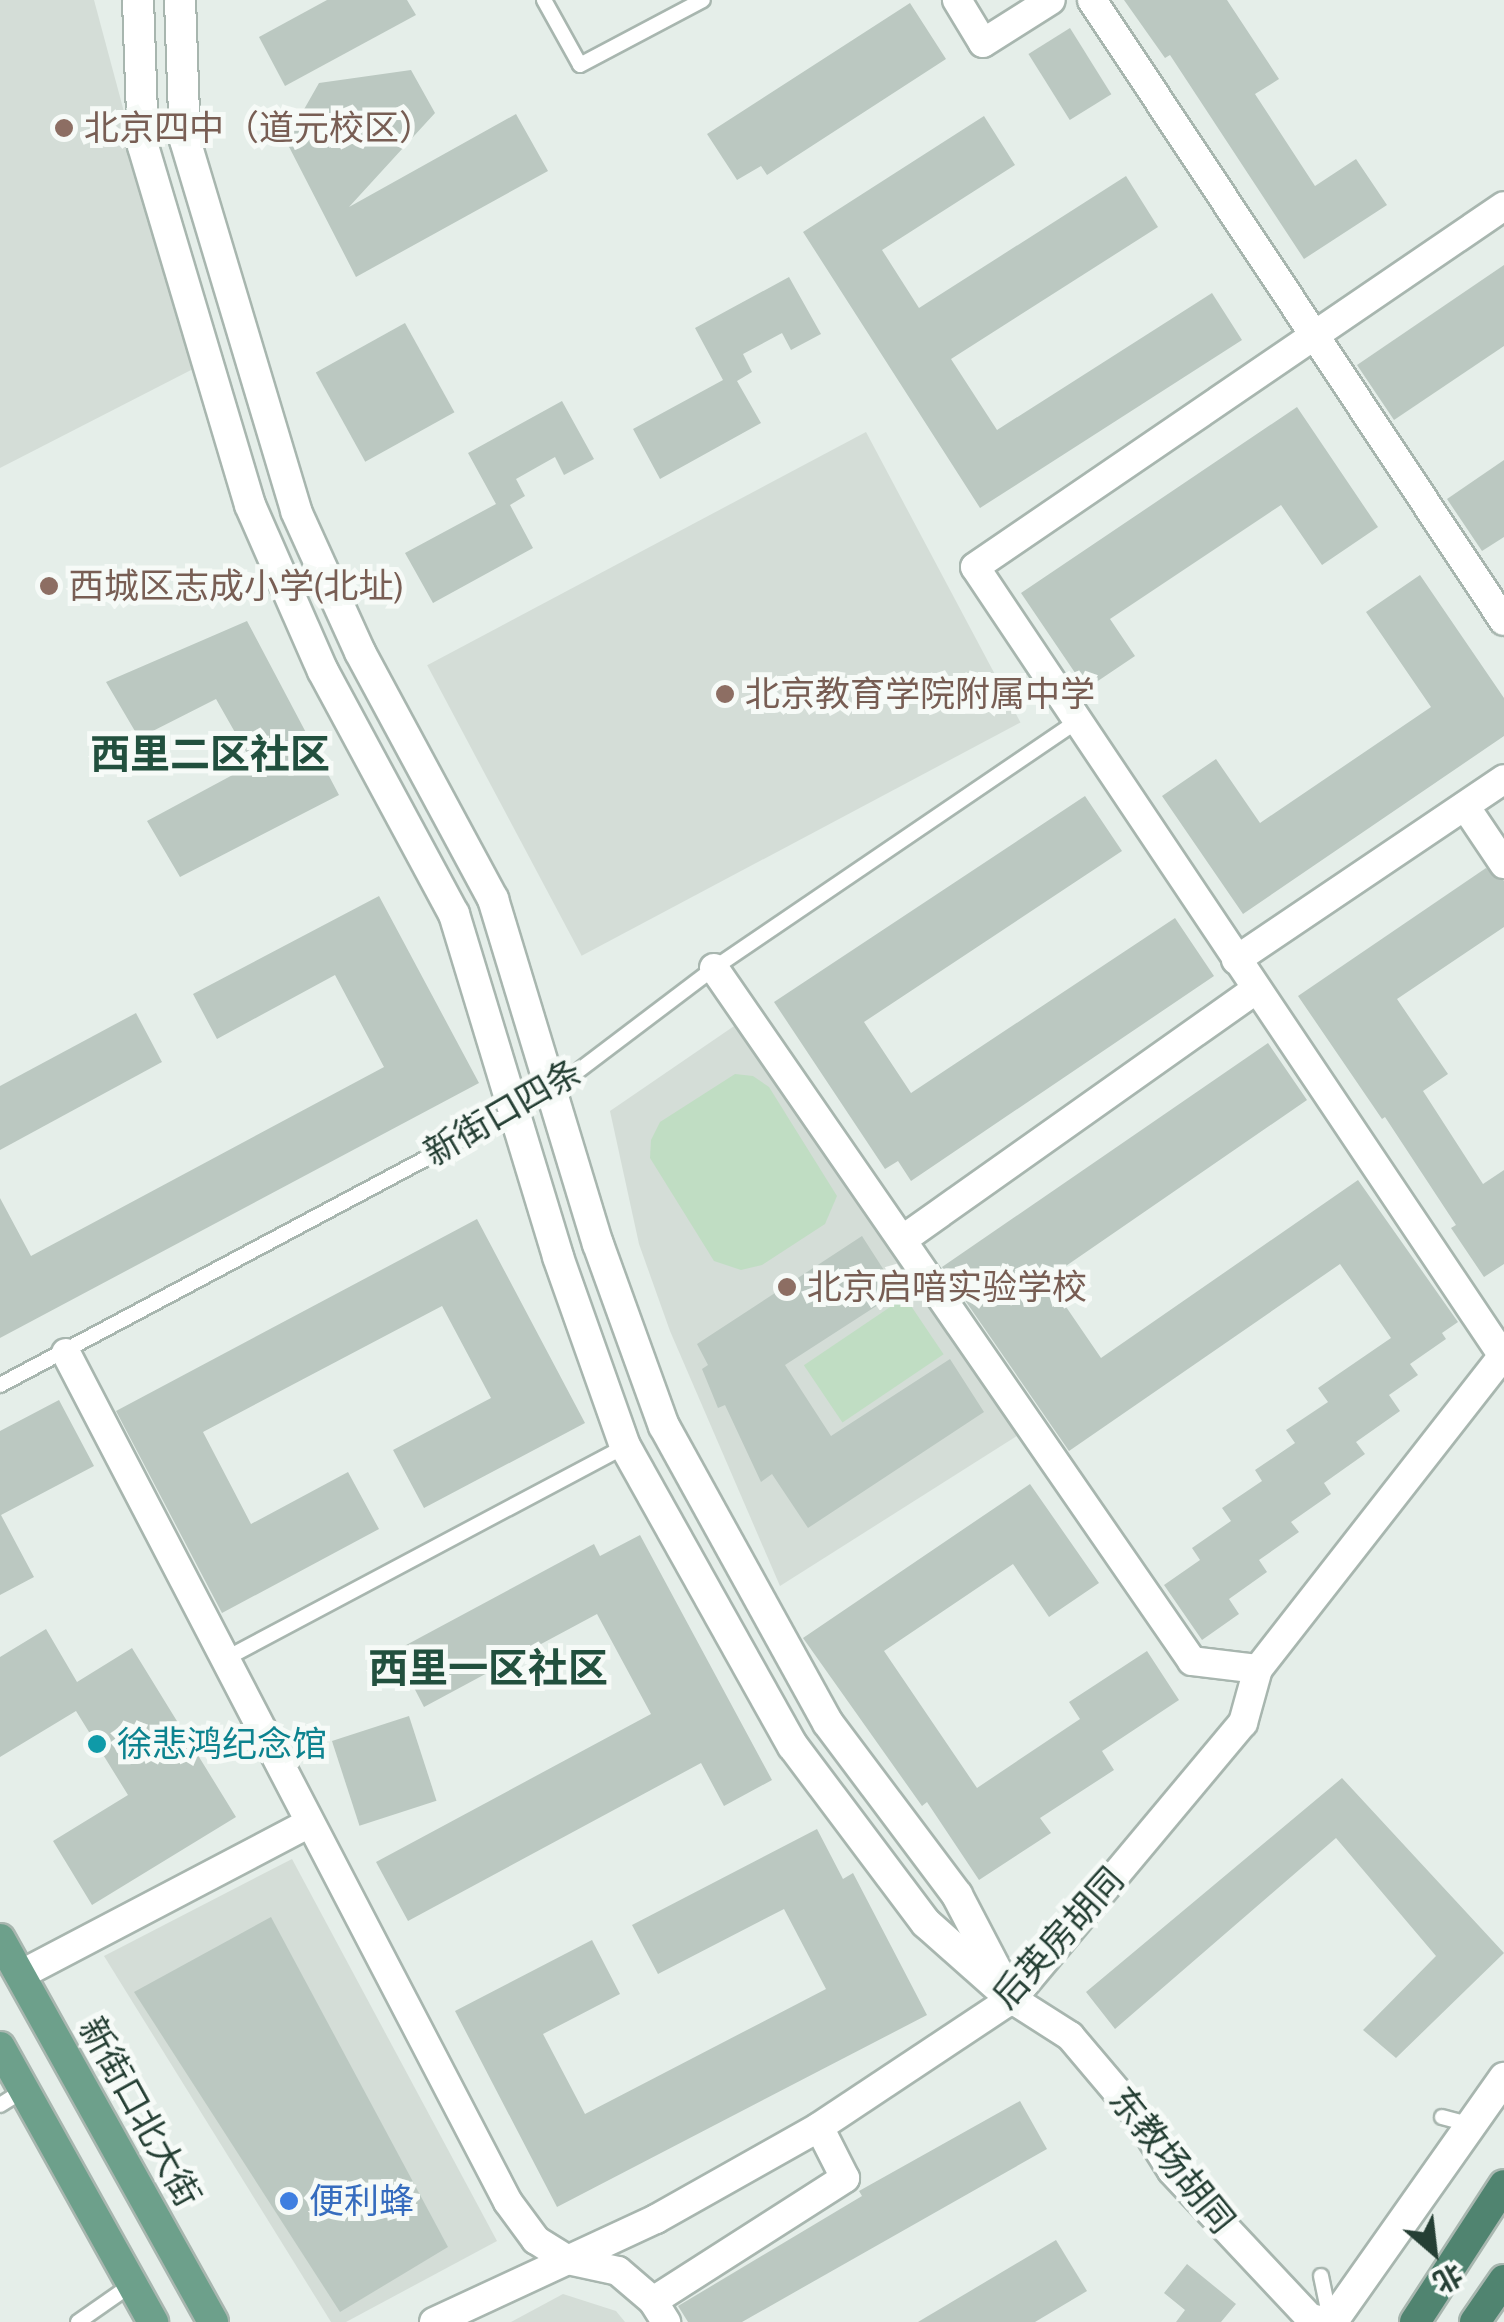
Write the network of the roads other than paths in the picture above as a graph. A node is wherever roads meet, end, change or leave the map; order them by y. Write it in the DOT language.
graph roads {
  1 [pos="138,0"];
  2 [pos="544,0"];
  3 [pos="702,0"];
  4 [pos="957,0"];
  5 [pos="1051,0"];
  6 [pos="1092,0"];
  7 [pos="182,1"];
  8 [pos="1504,206"];
  9 [pos="1312,335"];
  10 [pos="1504,621"];
  11 [pos="1076,722"];
  12 [pos="1504,779"];
  13 [pos="1464,806"];
  14 [pos="1504,864"];
  15 [pos="1236,960"];
  16 [pos="714,968"];
  17 [pos="1256,990"];
  18 [pos="549,1092"];
  19 [pos="512,1111"];
  20 [pos="902,1240"];
  21 [pos="66,1354"];
  22 [pos="1503,1355"];
  23 [pos="0,1385"];
  24 [pos="625,1446"];
  25 [pos="225,1659"];
  26 [pos="1258,1670"];
  27 [pos="310,1822"];
  28 [pos="0,1939"];
  29 [pos="20,1975"];
  30 [pos="1012,2000"];
  31 [pos="0,2047"];
  32 [pos="1504,2078"];
  33 [pos="12,2098"];
  34 [pos="819,2126"];
  35 [pos="1504,2186"];
  36 [pos="568,2260"];
  37 [pos="1321,2276"];
  38 [pos="1504,2280"];
  39 [pos="131,2285"];
  40 [pos="660,2312"];
  41 [pos="78,2322"];
  42 [pos="153,2322"];
  43 [pos="213,2322"];
  44 [pos="434,2322"];
  45 [pos="1331,2322"];
  46 [pos="1415,2322"];
  47 [pos="1475,2322"];
  1 -- 19 [label="street"];
  2 -- 3 [label="lane"];
  4 -- 5 [label="street"];
  6 -- 9 [label="street"];
  7 -- 18 [label="street"];
  8 -- 9 [label="street"];
  9 -- 10 [label="street"];
  9 -- 11 [label="street"];
  11 -- 15 [label="street"];
  11 -- 16 [label="lane, 新街口四条"];
  12 -- 13 [label="street"];
  13 -- 14 [label="street"];
  13 -- 15 [label="street"];
  15 -- 17 [label="street"];
  16 -- 18 [label="lane, 新街口四条"];
  16 -- 20 [label="street"];
  17 -- 20 [label="street"];
  17 -- 22 [label="street"];
  18 -- 19 [label="lane, 新街口四条"];
  18 -- 30 [label="street"];
  19 -- 21 [label="lane, 新街口四条"];
  19 -- 24 [label="street"];
  20 -- 26 [label="street"];
  21 -- 23 [label="lane, 新街口四条"];
  21 -- 25 [label="street"];
  22 -- 26 [label="street, 后英房胡同"];
  24 -- 25 [label="lane"];
  24 -- 30 [label="street"];
  25 -- 27 [label="street"];
  26 -- 30 [label="street, 后英房胡同"];
  27 -- 29 [label="street"];
  27 -- 36 [label="street"];
  28 -- 29 [label="main road, 新街口北大街"];
  29 -- 43 [label="main road, 新街口北大街"];
  30 -- 34 [label="street, 后英房胡同"];
  30 -- 45 [label="street, 东教场胡同"];
  31 -- 33 [label="main road"];
  32 -- 45 [label="street"];
  33 -- 39 [label="main road"];
  34 -- 36 [label="street, 后英房胡同"];
  34 -- 40 [label="street"];
  35 -- 46 [label="highway"];
  36 -- 40 [label="street"];
  36 -- 44 [label="street, 后英房胡同"];
  37 -- 45 [label="lane"];
  38 -- 47 [label="highway"];
  39 -- 41 [label="lane"];
  39 -- 42 [label="main road"];
}
